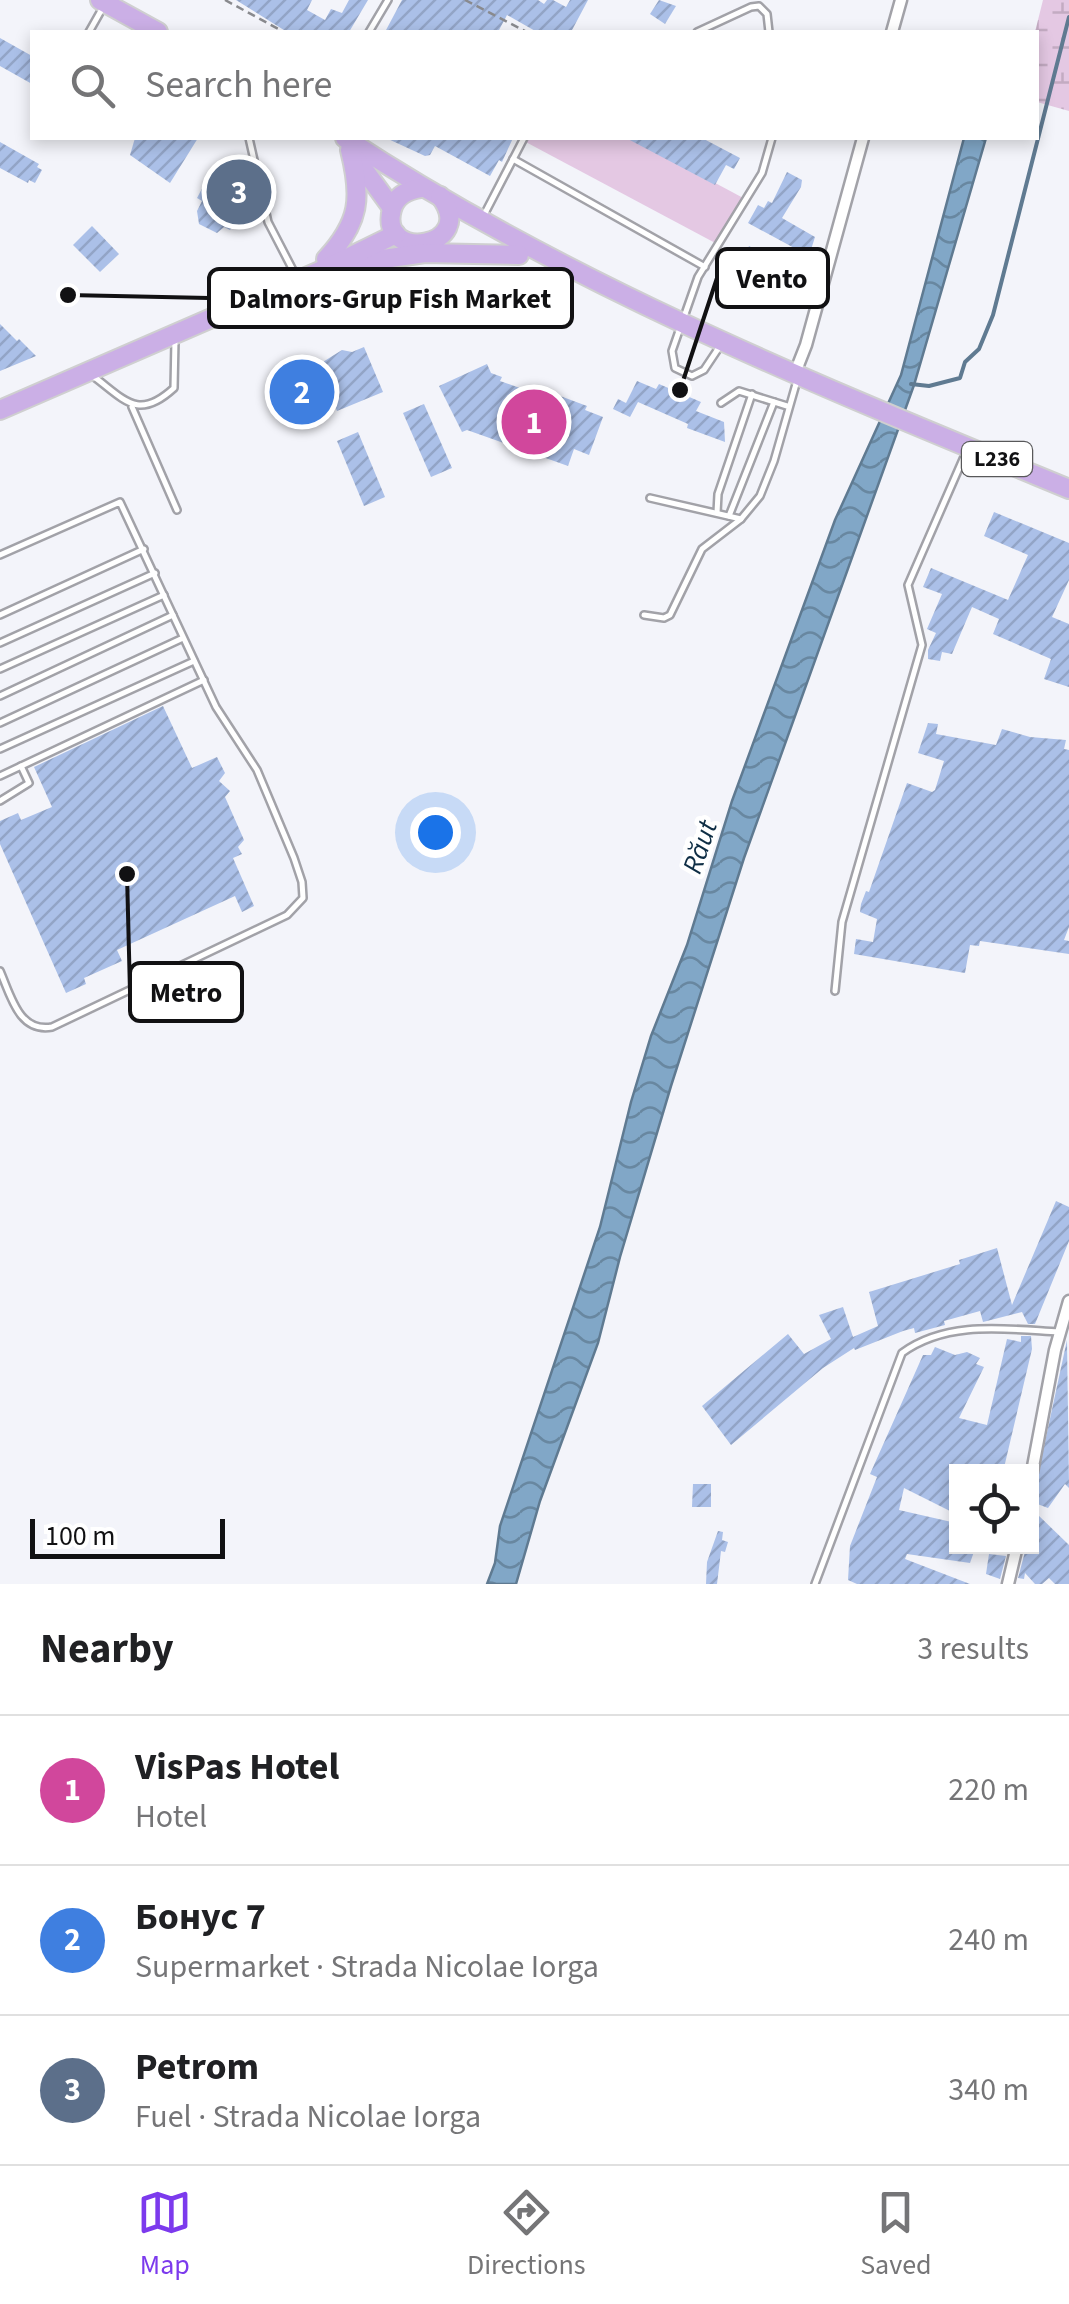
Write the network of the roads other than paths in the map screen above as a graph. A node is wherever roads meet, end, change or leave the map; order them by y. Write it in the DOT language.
graph roads {
  1 [pos="388,0"];
  2 [pos="901,0"];
  3 [pos="104,1"];
  4 [pos="90,30"];
  5 [pos="155,30"];
  6 [pos="370,30"];
  7 [pos="701,30"];
  8 [pos="769,30"];
  9 [pos="893,30"];
  10 [pos="248,140"];
  11 [pos="523,140"];
  12 [pos="771,140"];
  13 [pos="861,140"];
  14 [pos="347,142"];
  15 [pos="513,159"];
  16 [pos="422,188"];
  17 [pos="440,196"];
  18 [pos="482,218"];
  19 [pos="393,222"];
  20 [pos="431,243"];
  21 [pos="519,255"];
  22 [pos="327,263"];
  23 [pos="705,266"];
  24 [pos="574,268"];
  25 [pos="298,278"];
  26 [pos="682,322"];
  27 [pos="176,332"];
  28 [pos="724,340"];
  29 [pos="87,371"];
  30 [pos="797,373"];
  31 [pos="752,394"];
  32 [pos="774,402"];
  33 [pos="721,403"];
  34 [pos="131,405"];
  35 [pos="787,406"];
  36 [pos="0,410"];
  37 [pos="968,448"];
  38 [pos="1069,489"];
  39 [pos="650,498"];
  40 [pos="177,510"];
  41 [pos="717,512"];
  42 [pos="729,516"];
  43 [pos="741,520"];
  44 [pos="144,549"];
  45 [pos="0,555"];
  46 [pos="155,573"];
  47 [pos="164,595"];
  48 [pos="644,614"];
  49 [pos="0,616"];
  50 [pos="173,616"];
  51 [pos="184,638"];
  52 [pos="0,643"];
  53 [pos="194,660"];
  54 [pos="0,669"];
  55 [pos="204,680"];
  56 [pos="0,696"];
  57 [pos="0,722"];
  58 [pos="0,749"];
  59 [pos="21,766"];
  60 [pos="0,776"];
  61 [pos="0,801"];
  62 [pos="0,971"];
  63 [pos="835,992"];
  64 [pos="1069,1301"];
  65 [pos="1059,1332"];
  66 [pos="1034,1464"];
  67 [pos="1015,1554"];
  68 [pos="814,1584"];
  69 [pos="1008,1584"];
  1 -- 6 [label="lane"];
  2 -- 9 [label="street"];
  3 -- 4 [label="lane"];
  3 -- 5 [label="main road"];
  7 -- 8 [label="lane"];
  10 -- 25 [label="lane"];
  11 -- 15 [label="lane"];
  12 -- 23 [label="lane"];
  13 -- 30 [label="street"];
  14 -- 16 [label="main road"];
  14 -- 19 [label="main road"];
  14 -- 22 [label="main road"];
  15 -- 18 [label="lane"];
  15 -- 23 [label="lane"];
  16 -- 17 [label="main road"];
  16 -- 19 [label="main road"];
  17 -- 18 [label="main road"];
  17 -- 20 [label="main road"];
  18 -- 24 [label="main road"];
  19 -- 20 [label="main road"];
  19 -- 22 [label="main road"];
  20 -- 21 [label="main road"];
  21 -- 22 [label="main road"];
  21 -- 24 [label="main road"];
  22 -- 25 [label="main road"];
  23 -- 26 [label="lane"];
  24 -- 26 [label="main road"];
  25 -- 27 [label="main road"];
  26 -- 28 [label="main road"];
  26 -- 28 [label="lane"];
  27 -- 29 [label="main road"];
  27 -- 34 [label="lane"];
  28 -- 30 [label="main road"];
  29 -- 34 [label="lane"];
  29 -- 36 [label="main road"];
  30 -- 35 [label="lane"];
  30 -- 37 [label="main road, L236"];
  31 -- 32 [label="lane"];
  31 -- 33 [label="lane"];
  31 -- 41 [label="lane"];
  32 -- 35 [label="lane"];
  32 -- 42 [label="lane"];
  34 -- 40 [label="lane"];
  35 -- 43 [label="lane"];
  37 -- 38 [label="main road, L236"];
  37 -- 63 [label="lane"];
  39 -- 41 [label="lane"];
  41 -- 42 [label="lane"];
  42 -- 43 [label="lane"];
  43 -- 48 [label="lane"];
  44 -- 45 [label="lane"];
  44 -- 46 [label="lane"];
  44 -- 49 [label="lane"];
  46 -- 47 [label="lane"];
  46 -- 52 [label="lane"];
  47 -- 50 [label="lane"];
  47 -- 54 [label="lane"];
  50 -- 51 [label="lane"];
  50 -- 56 [label="lane"];
  51 -- 53 [label="lane"];
  51 -- 57 [label="lane"];
  53 -- 55 [label="lane"];
  53 -- 58 [label="lane"];
  55 -- 59 [label="lane"];
  55 -- 62 [label="lane"];
  59 -- 60 [label="lane"];
  59 -- 61 [label="lane"];
  64 -- 65 [label="street"];
  65 -- 66 [label="street"];
  65 -- 68 [label="lane"];
  67 -- 69 [label="street"];
}
